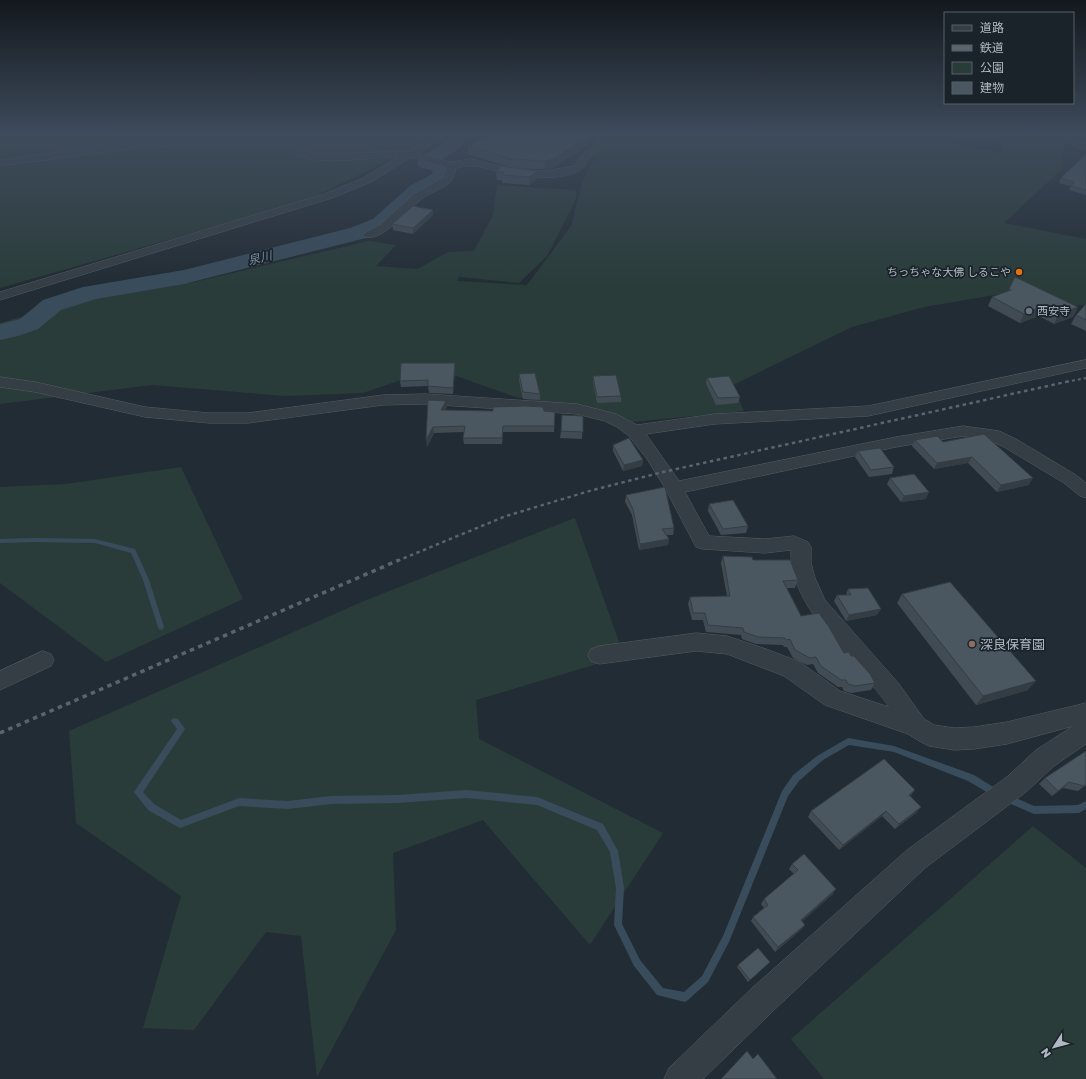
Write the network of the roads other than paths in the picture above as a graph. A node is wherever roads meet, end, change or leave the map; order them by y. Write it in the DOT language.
graph roads {
  1 [pos="356,184"];
  2 [pos="439,184"];
  3 [pos="369,235"];
  4 [pos="0,296"];
  5 [pos="1086,364"];
  6 [pos="0,382"];
  7 [pos="634,431"];
  8 [pos="674,488"];
  9 [pos="1086,492"];
  10 [pos="599,656"];
  11 [pos="43,660"];
  12 [pos="0,681"];
  13 [pos="1086,714"];
  14 [pos="916,726"];
  15 [pos="1086,731"];
  16 [pos="680,1079"];
  1 -- 4 [label="street"];
  2 -- 3 [label="street"];
  5 -- 7 [label="street"];
  6 -- 7 [label="street"];
  7 -- 8 [label="street"];
  8 -- 9 [label="street"];
  8 -- 14 [label="street"];
  10 -- 14 [label="street"];
  11 -- 12 [label="street"];
  13 -- 14 [label="street"];
  15 -- 16 [label="street"];
}
